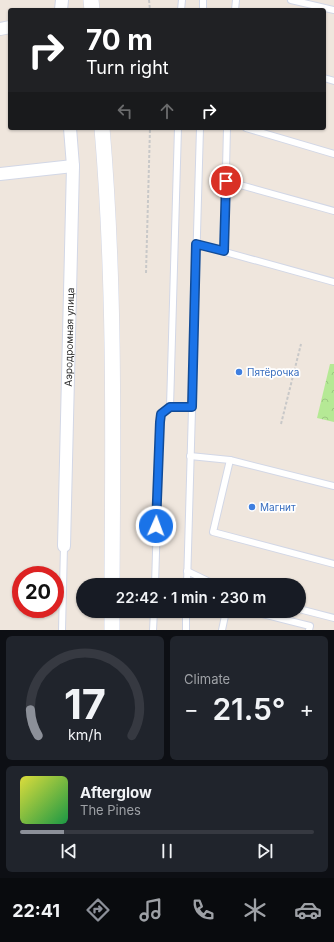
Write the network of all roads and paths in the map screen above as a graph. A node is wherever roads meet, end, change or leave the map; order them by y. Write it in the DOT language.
graph roads {
  1 [pos="291,0"];
  2 [pos="325,8"];
  3 [pos="70,130"];
  4 [pos="102,130"];
  5 [pos="150,130"];
  6 [pos="178,130"];
  7 [pos="200,130"];
  8 [pos="227,130"];
  9 [pos="253,130"];
  10 [pos="334,154"];
  11 [pos="73,166"];
  12 [pos="0,174"];
  13 [pos="226,181"];
  14 [pos="334,211"];
  15 [pos="196,244"];
  16 [pos="224,251"];
  17 [pos="146,273"];
  18 [pos="334,282"];
  19 [pos="301,344"];
  20 [pos="170,407"];
  21 [pos="192,407"];
  22 [pos="281,424"];
  23 [pos="190,456"];
  24 [pos="230,460"];
  25 [pos="334,486"];
  26 [pos="64,546"];
  27 [pos="334,564"];
  28 [pos="187,571"];
  29 [pos="112,578"];
  30 [pos="155,578"];
  31 [pos="187,578"];
  32 [pos="202,578"];
  33 [pos="306,611"];
  34 [pos="112,618"];
  35 [pos="154,618"];
  36 [pos="186,618"];
  37 [pos="225,618"];
  38 [pos="278,618"];
  39 [pos="334,618"];
  40 [pos="62,630"];
  41 [pos="112,630"];
  42 [pos="153,630"];
  43 [pos="186,630"];
  44 [pos="222,630"];
  45 [pos="309,630"];
  1 -- 2 [label="lane"];
  3 -- 11 [label="street, Аэродромная улица"];
  4 -- 29 [label="street"];
  5 -- 17 [label="path"];
  6 -- 20 [label="lane"];
  7 -- 15 [label="lane"];
  8 -- 13 [label="lane"];
  9 -- 10 [label="lane"];
  11 -- 12 [label="street"];
  11 -- 26 [label="street, Аэродромная улица"];
  13 -- 14 [label="lane"];
  13 -- 16 [label="lane"];
  15 -- 16 [label="lane"];
  15 -- 21 [label="lane"];
  16 -- 18 [label="lane"];
  19 -- 22 [label="path"];
  20 -- 21 [label="lane"];
  20 -- 30 [label="lane"];
  21 -- 23 [label="lane"];
  23 -- 24 [label="lane"];
  23 -- 28 [label="lane"];
  24 -- 25 [label="lane"];
  24 -- 27 [label="lane"];
  26 -- 40 [label="lane"];
  28 -- 31 [label="lane"];
  28 -- 32 [label="lane"];
  33 -- 39 [label="lane"];
  34 -- 41 [label="street"];
  35 -- 42 [label="lane"];
  36 -- 43 [label="lane"];
  37 -- 44 [label="lane"];
  38 -- 45 [label="lane"];
}
